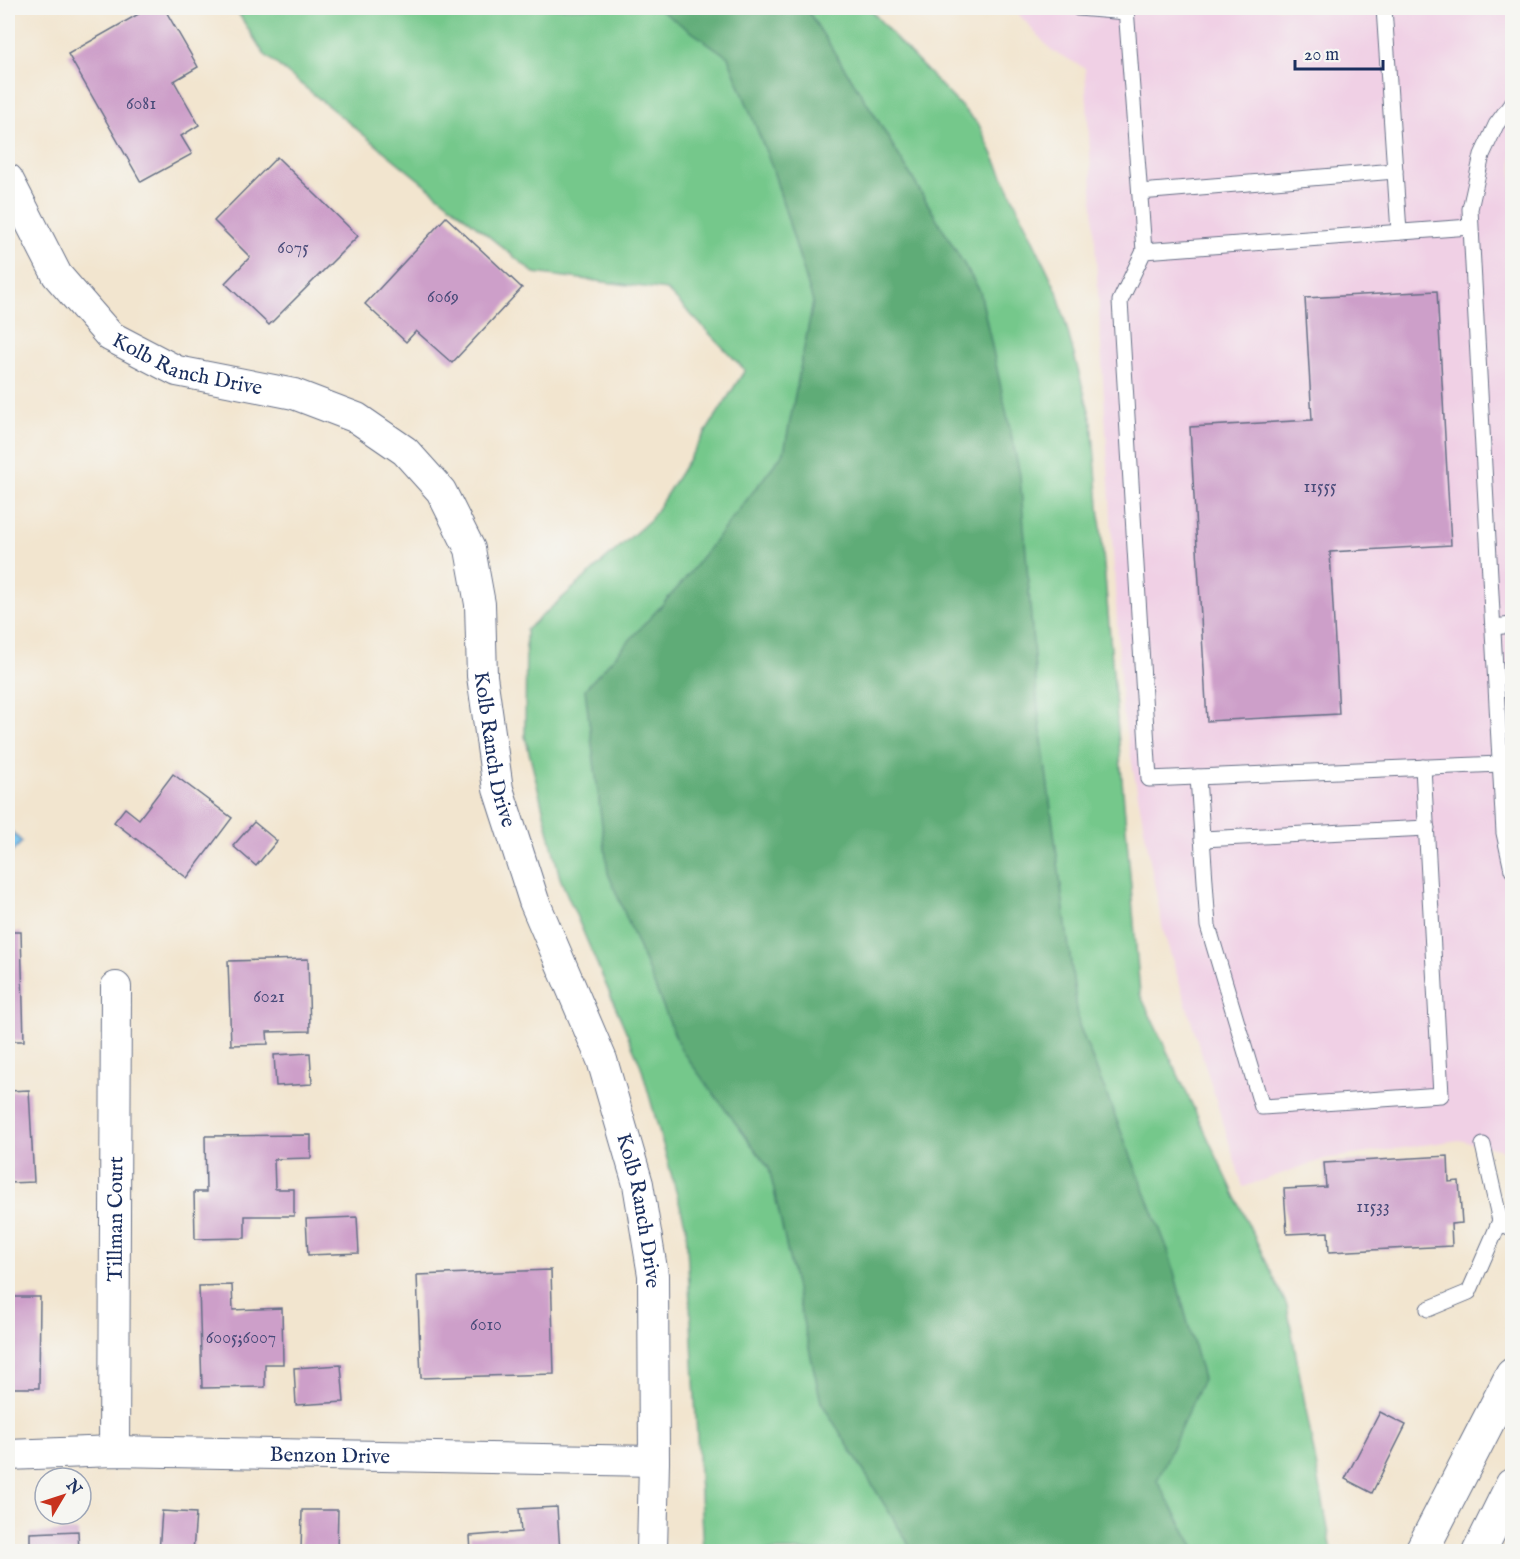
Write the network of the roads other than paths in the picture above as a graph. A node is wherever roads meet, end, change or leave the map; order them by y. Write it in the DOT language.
graph roads {
  1 [pos="1078,8"];
  2 [pos="1384,8"];
  3 [pos="1126,10"];
  4 [pos="1512,103"];
  5 [pos="1395,171"];
  6 [pos="8,179"];
  7 [pos="1140,192"];
  8 [pos="1470,227"];
  9 [pos="1399,232"];
  10 [pos="1144,251"];
  11 [pos="1512,625"];
  12 [pos="1494,627"];
  13 [pos="1500,764"];
  14 [pos="1423,767"];
  15 [pos="1198,777"];
  16 [pos="1427,828"];
  17 [pos="1202,839"];
  18 [pos="1512,870"];
  19 [pos="116,987"];
  20 [pos="1483,1145"];
  21 [pos="1506,1225"];
  22 [pos="1428,1309"];
  23 [pos="1512,1376"];
  24 [pos="114,1450"];
  25 [pos="8,1455"];
  26 [pos="654,1461"];
  27 [pos="1512,1485"];
  28 [pos="652,1551"];
  29 [pos="1421,1551"];
  30 [pos="1479,1551"];
  1 -- 3 [label="lane"];
  2 -- 5 [label="lane"];
  3 -- 7 [label="lane"];
  4 -- 8 [label="lane"];
  5 -- 7 [label="lane"];
  5 -- 9 [label="lane"];
  6 -- 26 [label="street, Kolb Ranch Drive"];
  7 -- 10 [label="lane"];
  8 -- 9 [label="lane"];
  8 -- 12 [label="lane"];
  9 -- 10 [label="lane"];
  10 -- 15 [label="lane"];
  11 -- 12 [label="lane"];
  12 -- 13 [label="lane"];
  13 -- 14 [label="lane"];
  13 -- 18 [label="lane"];
  14 -- 15 [label="lane"];
  14 -- 16 [label="lane"];
  15 -- 17 [label="lane"];
  16 -- 17 [label="lane"];
  16 -- 17 [label="lane"];
  19 -- 24 [label="street, Tillman Court"];
  20 -- 21 [label="lane"];
  21 -- 22 [label="lane"];
  23 -- 29 [label="main road"];
  24 -- 25 [label="street, Benzon Drive"];
  24 -- 26 [label="street, Benzon Drive"];
  26 -- 28 [label="street, Kolb Ranch Drive"];
  27 -- 30 [label="main road"];
}
